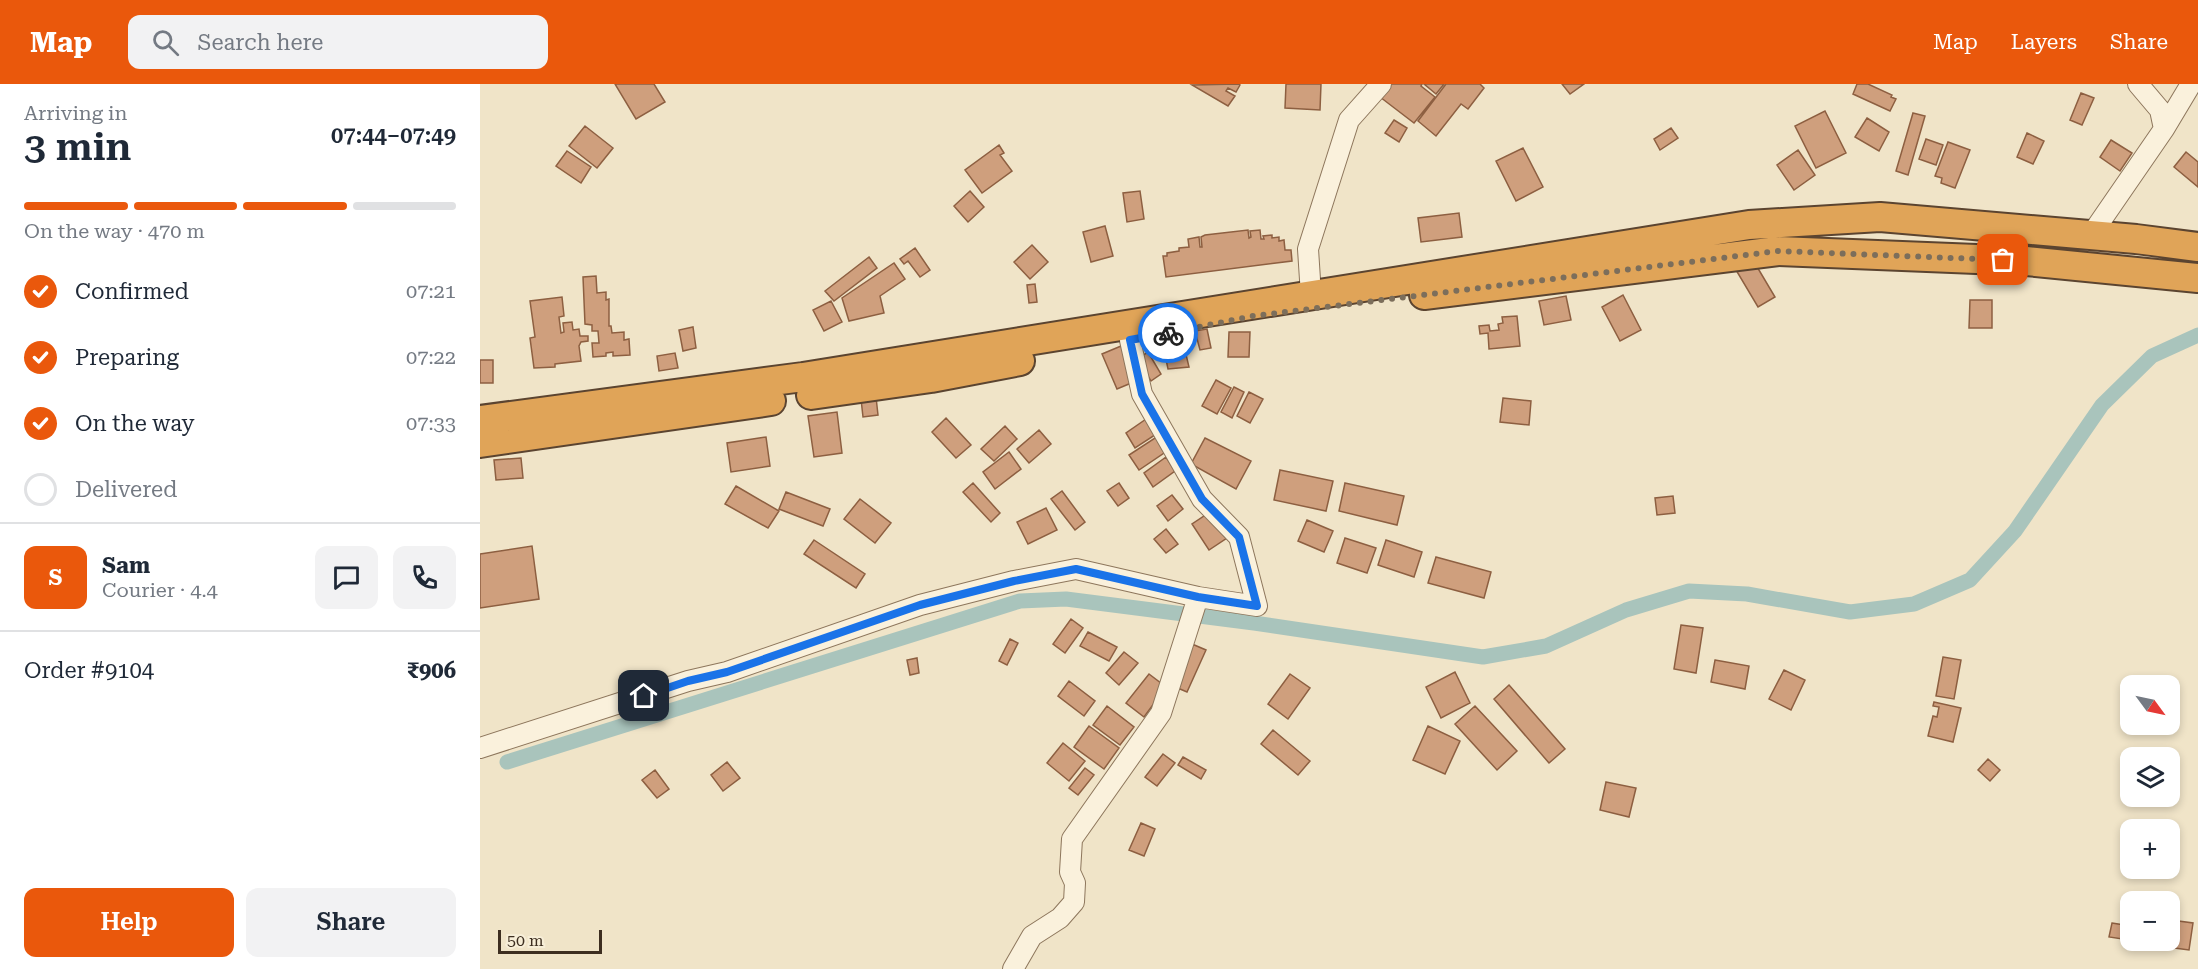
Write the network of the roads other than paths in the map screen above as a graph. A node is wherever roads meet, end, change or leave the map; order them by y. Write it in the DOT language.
graph roads {
  1 [pos="1381,84"];
  2 [pos="2138,84"];
  3 [pos="2192,84"];
  4 [pos="2198,87"];
  5 [pos="2164,129"];
  6 [pos="2091,235"];
  7 [pos="2198,247"];
  8 [pos="2198,278"];
  9 [pos="1311,295"];
  10 [pos="1130,340"];
  11 [pos="480,420"];
  12 [pos="480,442"];
  13 [pos="1198,597"];
  14 [pos="480,748"];
  15 [pos="1013,969"];
  1 -- 9 [label="street"];
  2 -- 5 [label="street"];
  3 -- 4 [label="street"];
  3 -- 5 [label="street"];
  5 -- 6 [label="street"];
  6 -- 7 [label="highway"];
  6 -- 9 [label="highway"];
  8 -- 10 [label="highway"];
  9 -- 11 [label="highway"];
  10 -- 12 [label="highway"];
  10 -- 13 [label="street"];
  13 -- 14 [label="street"];
  13 -- 15 [label="street"];
}
